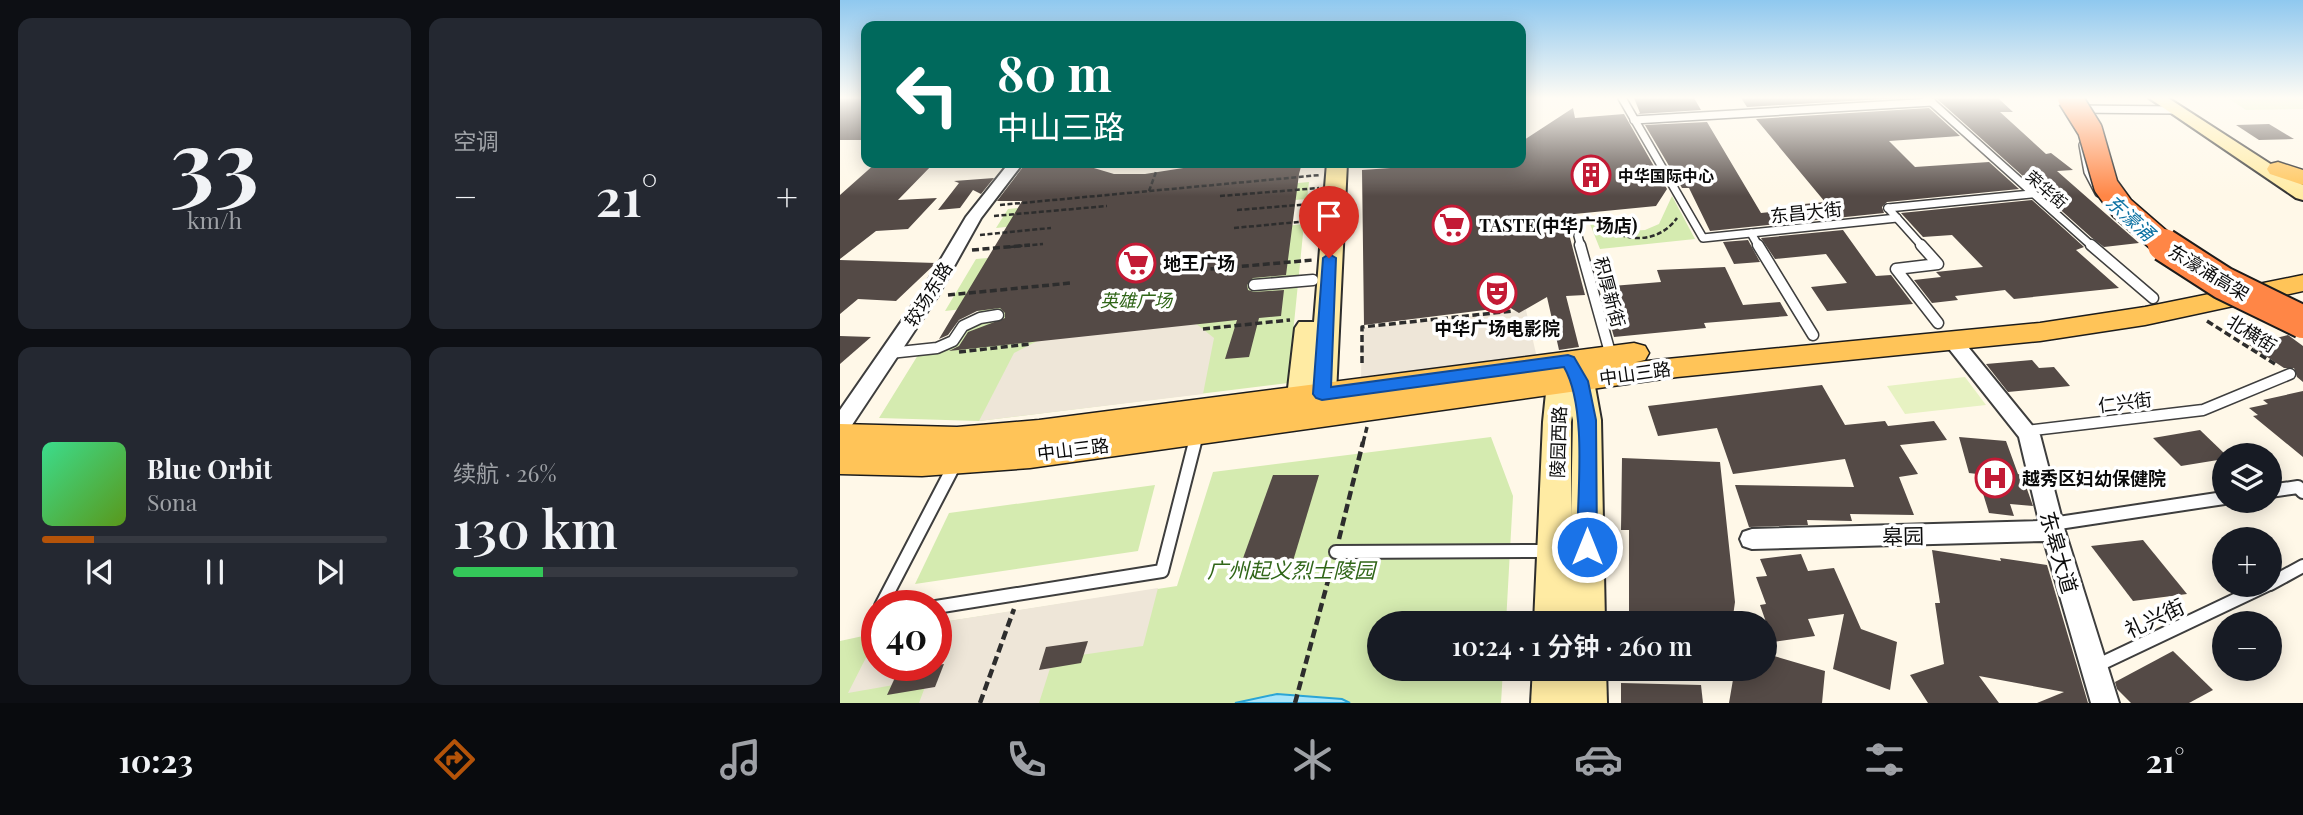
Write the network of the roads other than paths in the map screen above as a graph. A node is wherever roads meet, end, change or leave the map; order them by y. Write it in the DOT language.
graph roads {
  1 [pos="1640,131"];
  2 [pos="1962,131"];
  3 [pos="2081,131"];
  4 [pos="2090,131"];
  5 [pos="2212,131"];
  6 [pos="2216,131"];
  7 [pos="1012,168"];
  8 [pos="2278,169"];
  9 [pos="1323,178"];
  10 [pos="2303,178"];
  11 [pos="2303,185"];
  12 [pos="2031,194"];
  13 [pos="2303,194"];
  14 [pos="1897,218"];
  15 [pos="1751,233"];
  16 [pos="1578,236"];
  17 [pos="2303,265"];
  18 [pos="1314,270"];
  19 [pos="2303,283"];
  20 [pos="1254,285"];
  21 [pos="2235,289"];
  22 [pos="2153,298"];
  23 [pos="998,315"];
  24 [pos="2303,320"];
  25 [pos="1946,332"];
  26 [pos="1812,335"];
  27 [pos="890,353"];
  28 [pos="1611,356"];
  29 [pos="2290,374"];
  30 [pos="1570,375"];
  31 [pos="1311,403"];
  32 [pos="840,426"];
  33 [pos="2025,431"];
  34 [pos="1196,433"];
  35 [pos="840,436"];
  36 [pos="840,461"];
  37 [pos="956,461"];
  38 [pos="2282,489"];
  39 [pos="2303,492"];
  40 [pos="2212,500"];
  41 [pos="2052,528"];
  42 [pos="1752,539"];
  43 [pos="1554,551"];
  44 [pos="1335,552"];
  45 [pos="2303,566"];
  46 [pos="2282,577"];
  47 [pos="889,590"];
  48 [pos="2242,597"];
  49 [pos="952,604"];
  50 [pos="1552,611"];
  51 [pos="1587,611"];
  52 [pos="2094,667"];
  53 [pos="1552,681"];
  54 [pos="1587,681"];
  55 [pos="1551,703"];
  56 [pos="1587,703"];
  57 [pos="2105,703"];
  1 -- 15 [label="lane"];
  2 -- 12 [label="lane, 荣华街"];
  3 -- 21 [label="lane"];
  4 -- 24 [label="highway, 东濠涌高架, bridge"];
  5 -- 13 [label="street"];
  6 -- 8 [label="street"];
  7 -- 27 [label="street, 较场东路"];
  8 -- 10 [label="main road"];
  8 -- 11 [label="street"];
  9 -- 18 [label="street"];
  9 -- 31 [label="street"];
  12 -- 14 [label="lane"];
  12 -- 22 [label="lane, 荣华街"];
  14 -- 15 [label="lane, 东昌大街"];
  14 -- 25 [label="lane"];
  15 -- 26 [label="lane, 东昌大街"];
  16 -- 28 [label="lane, 积厚新街"];
  17 -- 21 [label="main road, 中山三路"];
  18 -- 20 [label="lane"];
  18 -- 31 [label="street"];
  19 -- 21 [label="main road, 中山三路"];
  21 -- 22 [label="main road, 中山三路"];
  21 -- 25 [label="main road, 中山三路"];
  22 -- 25 [label="main road, 中山三路"];
  23 -- 27 [label="lane"];
  25 -- 26 [label="main road, 中山三路"];
  25 -- 30 [label="main road, 中山三路"];
  25 -- 33 [label="street, 东皋大道"];
  26 -- 28 [label="main road, 中山三路"];
  27 -- 32 [label="street, 较场东路"];
  28 -- 30 [label="main road, 中山三路"];
  29 -- 33 [label="lane, 仁兴街"];
  30 -- 31 [label="main road, 中山三路"];
  30 -- 43 [label="street, 陵园西路"];
  30 -- 51 [label="street, 陵园西路"];
  31 -- 34 [label="main road, 中山三路"];
  31 -- 35 [label="main road, 中山三路"];
  33 -- 41 [label="street, 东皋大道"];
  34 -- 37 [label="main road, 中山三路"];
  34 -- 49 [label="lane"];
  36 -- 37 [label="main road, 中山三路"];
  37 -- 47 [label="lane"];
  38 -- 39 [label="lane"];
  40 -- 41 [label="lane"];
  41 -- 42 [label="street, 皋园"];
  41 -- 52 [label="street, 东皋大道"];
  43 -- 44 [label="lane"];
  43 -- 50 [label="street, 陵园西路"];
  45 -- 46 [label="lane, 礼兴街"];
  48 -- 52 [label="lane, 礼兴街"];
  52 -- 57 [label="street, 东皋大道"];
  53 -- 55 [label="street"];
  54 -- 56 [label="street"];
}
